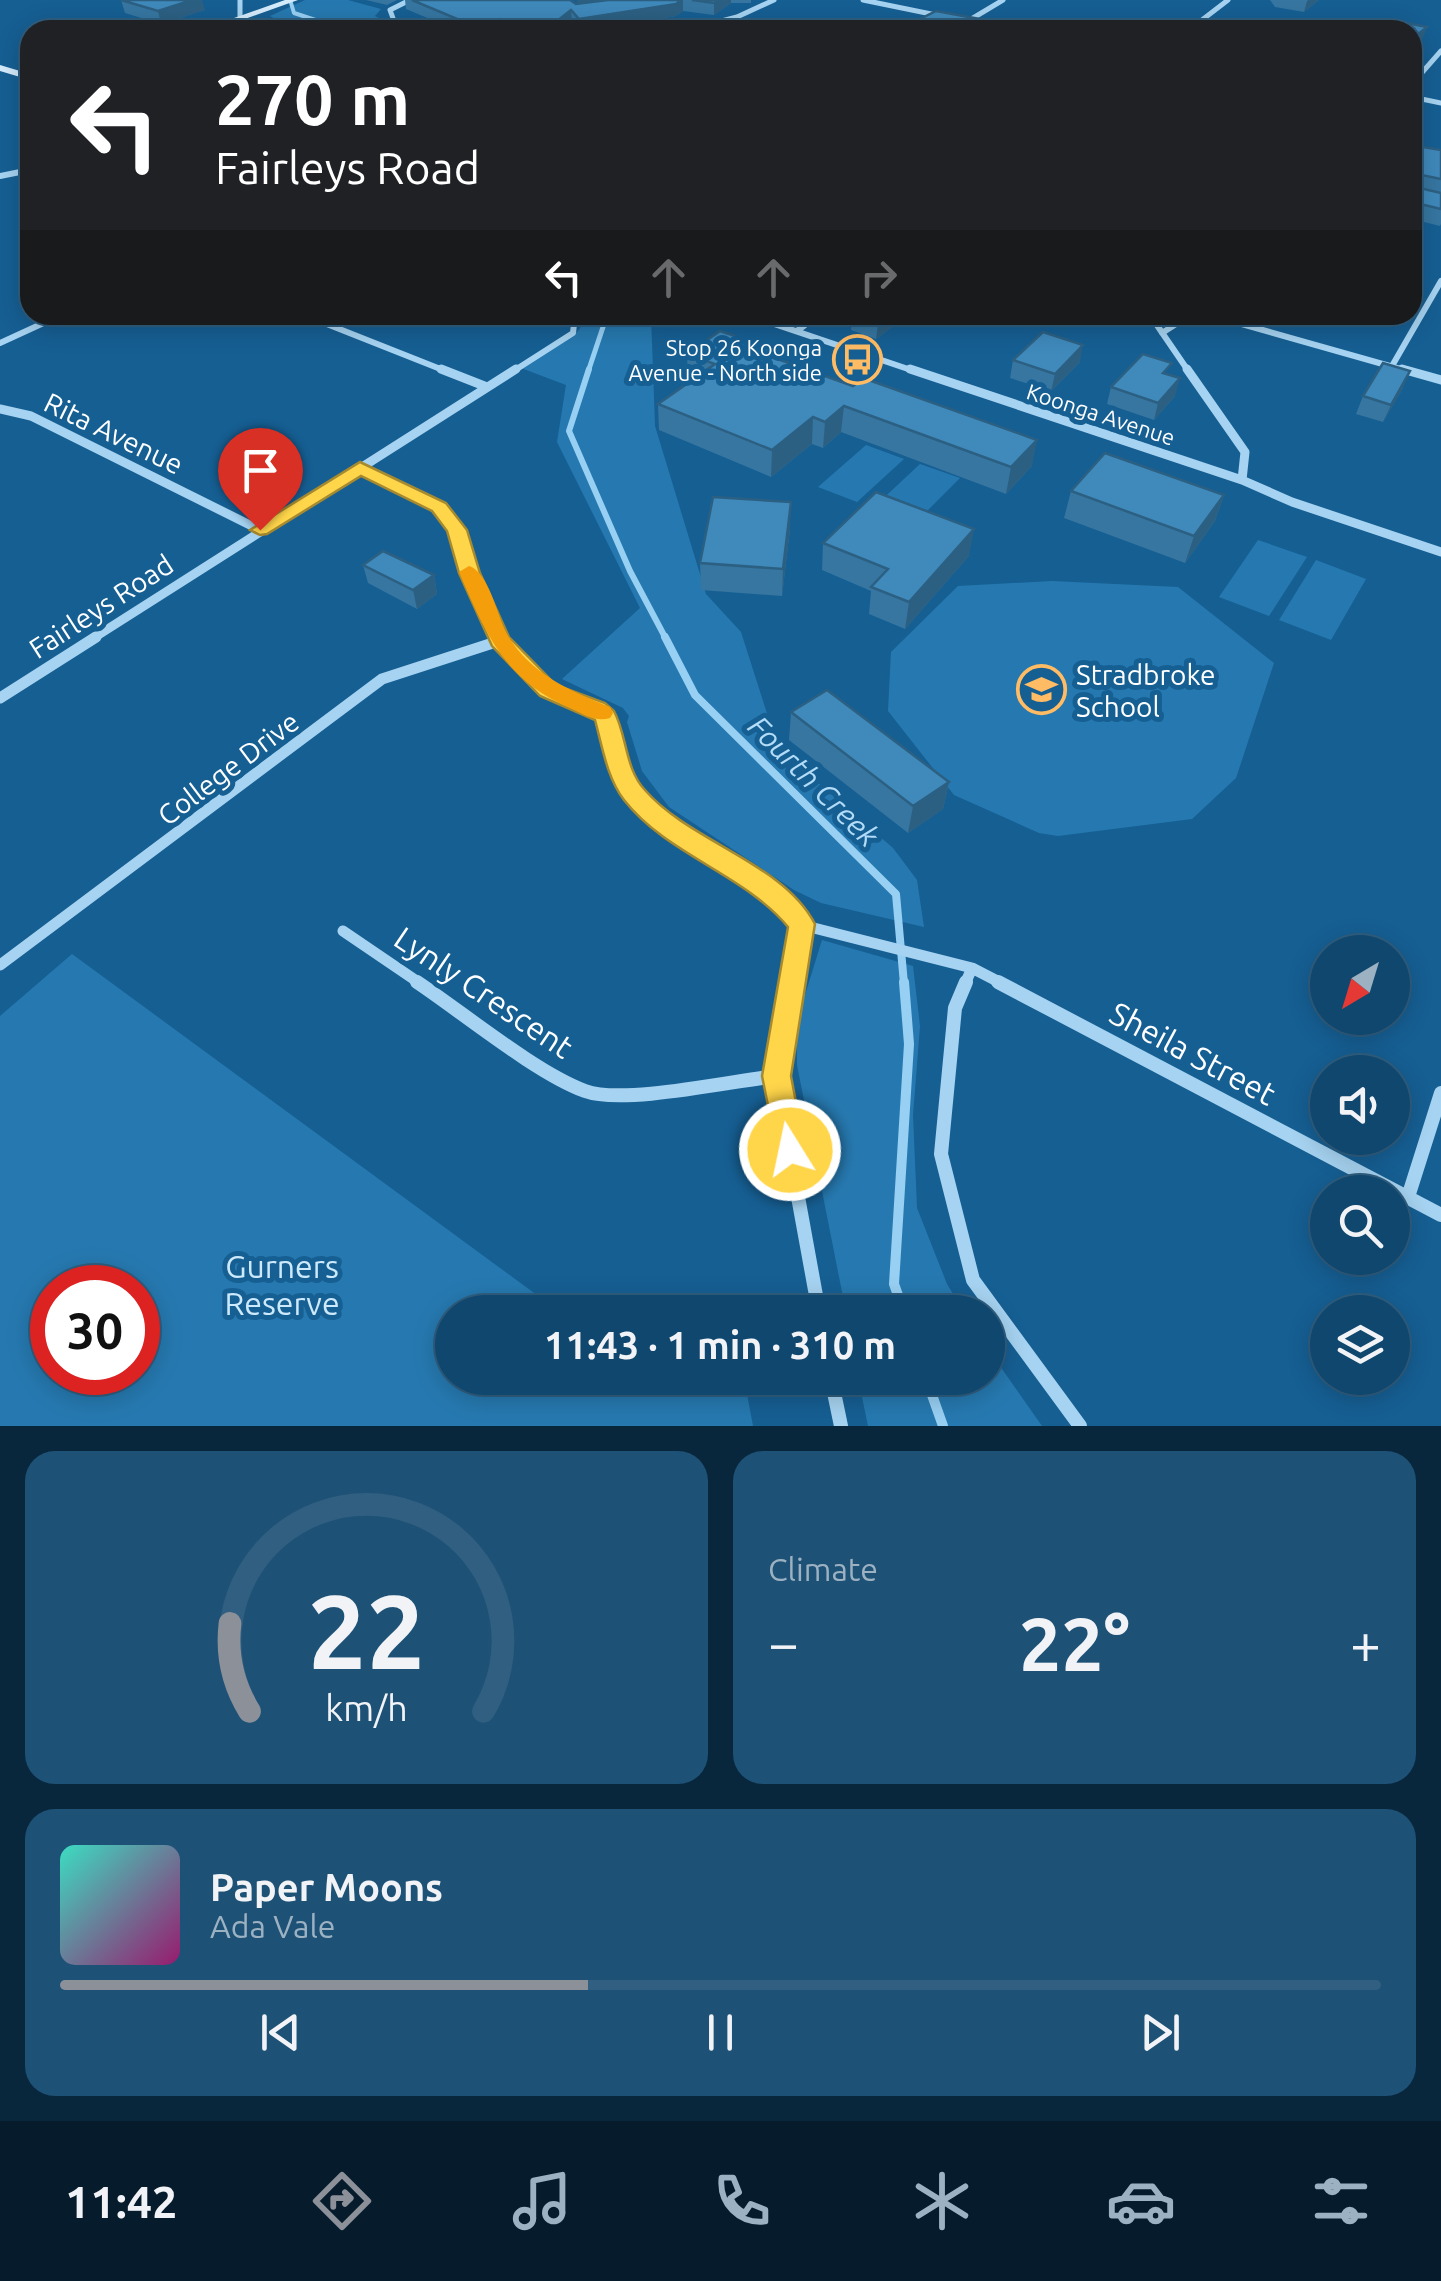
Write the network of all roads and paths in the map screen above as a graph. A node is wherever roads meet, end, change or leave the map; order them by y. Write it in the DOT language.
graph roads {
  1 [pos="240,0"];
  2 [pos="294,0"];
  3 [pos="410,0"];
  4 [pos="774,0"];
  5 [pos="864,0"];
  6 [pos="1003,0"];
  7 [pos="1228,0"];
  8 [pos="240,18"];
  9 [pos="950,18"];
  10 [pos="234,20"];
  11 [pos="246,20"];
  12 [pos="393,20"];
  13 [pos="727,20"];
  14 [pos="970,20"];
  15 [pos="1202,20"];
  16 [pos="1441,51"];
  17 [pos="1422,73"];
  18 [pos="1441,281"];
  19 [pos="1422,314"];
  20 [pos="40,325"];
  21 [pos="330,325"];
  22 [pos="575,325"];
  23 [pos="779,325"];
  24 [pos="805,325"];
  25 [pos="1157,325"];
  26 [pos="1174,325"];
  27 [pos="1246,325"];
  28 [pos="1416,325"];
  29 [pos="797,331"];
  30 [pos="1162,332"];
  31 [pos="0,343"];
  32 [pos="1392,366"];
  33 [pos="1441,380"];
  34 [pos="487,386"];
  35 [pos="0,409"];
  36 [pos="360,468"];
  37 [pos="1242,480"];
  38 [pos="260,530"];
  39 [pos="1441,552"];
  40 [pos="500,641"];
  41 [pos="0,698"];
  42 [pos="802,924"];
  43 [pos="343,932"];
  44 [pos="0,965"];
  45 [pos="972,968"];
  46 [pos="776,1076"];
  47 [pos="1441,1094"];
  48 [pos="1364,1175"];
  49 [pos="1410,1192"];
  50 [pos="1410,1199"];
  51 [pos="1441,1215"];
  52 [pos="815,1295"];
  53 [pos="835,1395"];
  54 [pos="841,1426"];
  55 [pos="1080,1426"];
  1 -- 8 [label="street"];
  2 -- 8 [label="main road"];
  3 -- 12 [label="street"];
  4 -- 13 [label="street"];
  5 -- 9 [label="street"];
  6 -- 14 [label="street"];
  7 -- 15 [label="street"];
  8 -- 10 [label="main road"];
  8 -- 11 [label="street"];
  16 -- 17 [label="street"];
  18 -- 19 [label="street"];
  20 -- 31 [label="street"];
  21 -- 34 [label="street"];
  22 -- 34 [label="street, Fairleys Road"];
  23 -- 29 [label="street, Koonga Avenue"];
  24 -- 29 [label="street"];
  25 -- 30 [label="street"];
  26 -- 30 [label="street"];
  27 -- 32 [label="street"];
  28 -- 32 [label="street"];
  29 -- 37 [label="street, Koonga Avenue"];
  30 -- 37 [label="street"];
  32 -- 33 [label="street"];
  34 -- 36 [label="street, Fairleys Road"];
  35 -- 38 [label="street, Rita Avenue"];
  36 -- 38 [label="street, Fairleys Road"];
  36 -- 40 [label="street"];
  37 -- 39 [label="street, Koonga Avenue"];
  38 -- 41 [label="street, Fairleys Road"];
  40 -- 42 [label="street"];
  40 -- 44 [label="street, College Drive"];
  42 -- 45 [label="street, Sheila Street"];
  42 -- 46 [label="street"];
  43 -- 46 [label="street, Lynly Crescent"];
  45 -- 48 [label="street, Sheila Street"];
  45 -- 55 [label="street"];
  46 -- 52 [label="street"];
  47 -- 49 [label="street"];
  50 -- 51 [label="street, Sheila Street"];
  53 -- 54 [label="street"];
}
